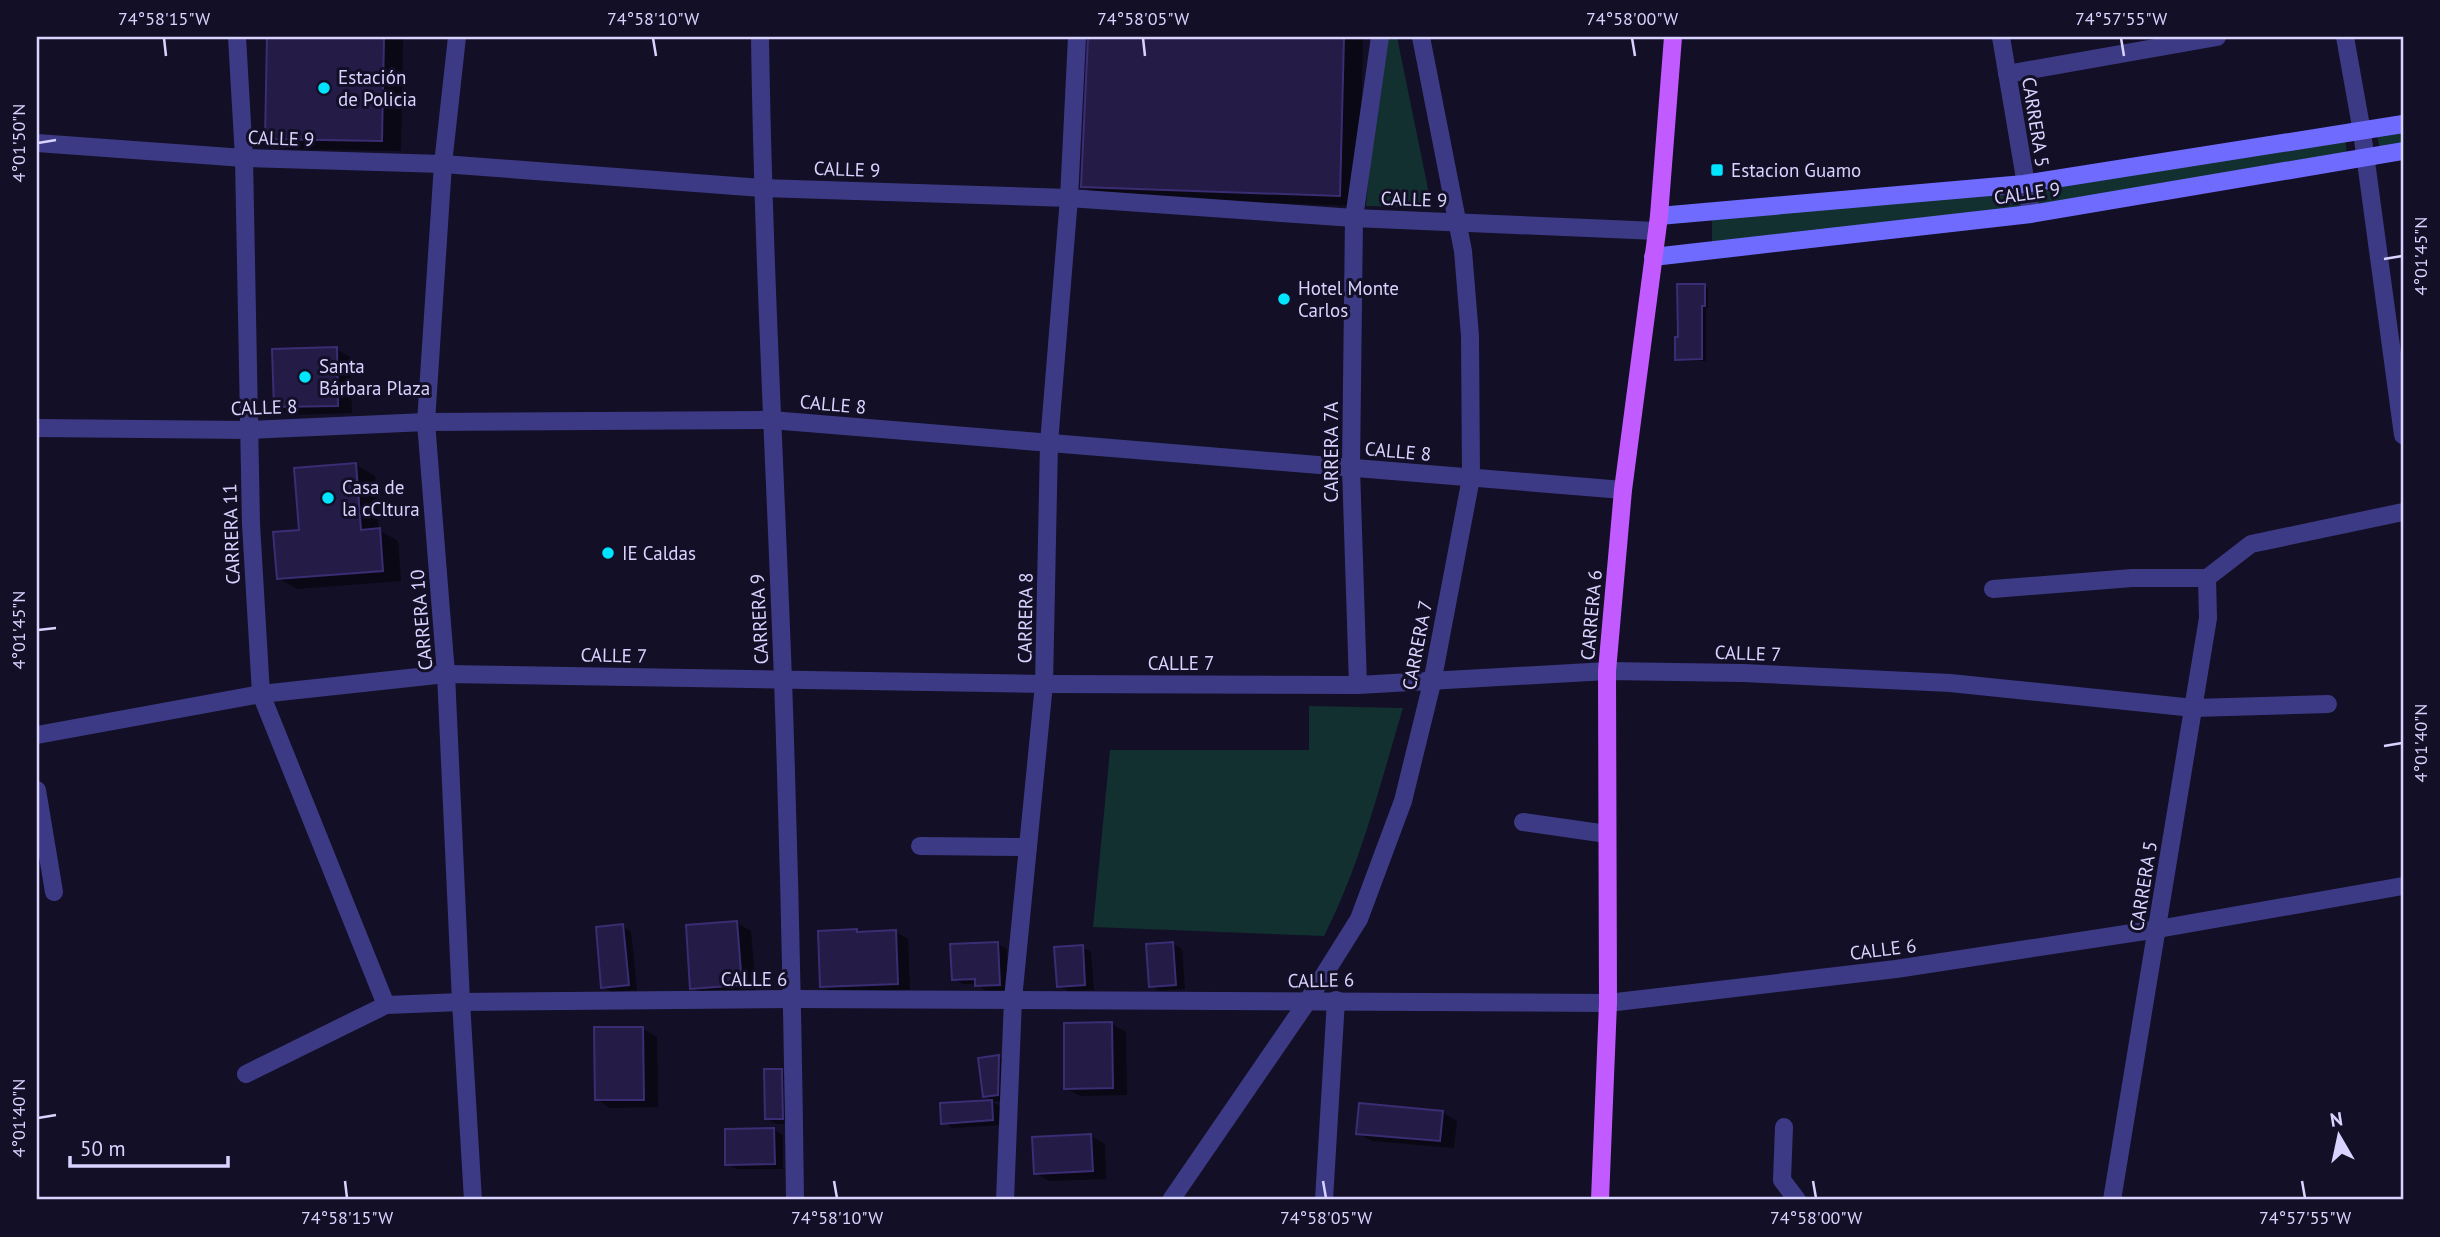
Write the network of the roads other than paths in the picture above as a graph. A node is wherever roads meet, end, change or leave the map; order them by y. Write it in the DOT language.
graph roads {
  1 [pos="237,37"];
  2 [pos="457,37"];
  3 [pos="760,37"];
  4 [pos="1077,37"];
  5 [pos="1380,37"];
  6 [pos="1421,37"];
  7 [pos="1673,37"];
  8 [pos="2001,37"];
  9 [pos="2217,37"];
  10 [pos="2345,37"];
  11 [pos="2007,74"];
  12 [pos="2403,124"];
  13 [pos="2362,132"];
  14 [pos="37,142"];
  15 [pos="2403,151"];
  16 [pos="2366,157"];
  17 [pos="244,158"];
  18 [pos="443,164"];
  19 [pos="2024,184"];
  20 [pos="762,188"];
  21 [pos="1069,198"];
  22 [pos="2031,214"];
  23 [pos="1354,218"];
  24 [pos="1658,224"];
  25 [pos="1653,257"];
  26 [pos="771,420"];
  27 [pos="426,422"];
  28 [pos="37,428"];
  29 [pos="248,430"];
  30 [pos="2403,435"];
  31 [pos="1049,443"];
  32 [pos="1351,468"];
  33 [pos="1471,478"];
  34 [pos="1623,490"];
  35 [pos="2403,512"];
  36 [pos="2207,578"];
  37 [pos="1993,589"];
  38 [pos="1607,671"];
  39 [pos="446,674"];
  40 [pos="782,679"];
  41 [pos="1432,683"];
  42 [pos="1044,684"];
  43 [pos="1358,685"];
  44 [pos="261,694"];
  45 [pos="2328,704"];
  46 [pos="2194,708"];
  47 [pos="37,735"];
  48 [pos="37,790"];
  49 [pos="1522,822"];
  50 [pos="1607,834"];
  51 [pos="920,846"];
  52 [pos="1028,847"];
  53 [pos="2403,886"];
  54 [pos="54,892"];
  55 [pos="2158,929"];
  56 [pos="792,999"];
  57 [pos="1013,999"];
  58 [pos="1336,1000"];
  59 [pos="461,1002"];
  60 [pos="1307,1002"];
  61 [pos="1608,1003"];
  62 [pos="386,1005"];
  63 [pos="246,1074"];
  64 [pos="1784,1127"];
  65 [pos="473,1200"];
  66 [pos="794,1200"];
  67 [pos="1004,1200"];
  68 [pos="1171,1200"];
  69 [pos="1324,1200"];
  70 [pos="1600,1200"];
  71 [pos="1797,1200"];
  72 [pos="2112,1200"];
  1 -- 17 [label="street, CARRERA 11"];
  2 -- 18 [label="street, CARRERA 10"];
  3 -- 20 [label="street, CARRERA 9"];
  4 -- 21 [label="street, CARRERA 8"];
  5 -- 23 [label="street, CARRERA 7A"];
  6 -- 33 [label="street, CARRERA 7"];
  7 -- 24 [label="main road, CARRERA 6"];
  8 -- 11 [label="street, CARRERA 5"];
  9 -- 11 [label="street"];
  10 -- 13 [label="street"];
  11 -- 19 [label="street, CARRERA 5"];
  12 -- 13 [label="street, CALLE 9"];
  13 -- 16 [label="street"];
  13 -- 19 [label="street, CALLE 9"];
  14 -- 17 [label="street, CALLE 9"];
  15 -- 16 [label="street, CALLE 9"];
  16 -- 22 [label="street, CALLE 9"];
  16 -- 30 [label="street"];
  17 -- 18 [label="street, CALLE 9"];
  17 -- 29 [label="street, CARRERA 11"];
  18 -- 20 [label="street, CALLE 9"];
  18 -- 27 [label="street, CARRERA 10"];
  19 -- 22 [label="street, CARRERA 5"];
  19 -- 24 [label="street, CALLE 9"];
  20 -- 21 [label="street, CALLE 9"];
  20 -- 26 [label="street, CARRERA 9"];
  21 -- 23 [label="street, CALLE 9"];
  21 -- 31 [label="street, CARRERA 8"];
  22 -- 25 [label="street, CALLE 9"];
  23 -- 24 [label="street, CALLE 9"];
  23 -- 32 [label="street, CARRERA 7A"];
  24 -- 25 [label="main road, CARRERA 6"];
  25 -- 34 [label="main road, CARRERA 6"];
  26 -- 27 [label="street, CALLE 8"];
  26 -- 31 [label="street, CALLE 8"];
  26 -- 40 [label="street, CARRERA 9"];
  27 -- 29 [label="street, CALLE 8"];
  27 -- 39 [label="street, CARRERA 10"];
  28 -- 29 [label="street, CALLE 8"];
  29 -- 44 [label="street, CARRERA 11"];
  31 -- 32 [label="street, CALLE 8"];
  31 -- 42 [label="street, CARRERA 8"];
  32 -- 33 [label="street, CALLE 8"];
  32 -- 43 [label="street, CARRERA 7A"];
  33 -- 34 [label="street, CALLE 8"];
  33 -- 41 [label="street, CARRERA 7"];
  34 -- 38 [label="main road, CARRERA 6"];
  35 -- 36 [label="street"];
  36 -- 37 [label="street"];
  36 -- 46 [label="street, CARRERA 5"];
  38 -- 41 [label="street, CALLE 7"];
  38 -- 46 [label="street, CALLE 7"];
  38 -- 50 [label="main road, CARRERA 6"];
  39 -- 40 [label="street, CALLE 7"];
  39 -- 44 [label="street, CALLE 7"];
  39 -- 59 [label="street, CARRERA 10"];
  40 -- 42 [label="street, CALLE 7"];
  40 -- 56 [label="street, CARRERA 9"];
  41 -- 43 [label="street, CALLE 7"];
  41 -- 60 [label="street, CARRERA 7"];
  42 -- 43 [label="street, CALLE 7"];
  42 -- 52 [label="street, CARRERA 8"];
  44 -- 47 [label="street, CALLE 7"];
  44 -- 62 [label="street, CARRERA 11"];
  45 -- 46 [label="street, CALLE 7"];
  46 -- 55 [label="street, CARRERA 5"];
  48 -- 54 [label="street"];
  49 -- 50 [label="street"];
  50 -- 61 [label="main road, CARRERA 6"];
  51 -- 52 [label="street"];
  52 -- 57 [label="street, CARRERA 8"];
  53 -- 55 [label="street, CALLE 6"];
  55 -- 61 [label="street, CALLE 6"];
  55 -- 72 [label="street, CARRERA 5"];
  56 -- 57 [label="street, CALLE 6"];
  56 -- 59 [label="street, CALLE 6"];
  56 -- 66 [label="street, CARRERA 9"];
  57 -- 60 [label="street, CALLE 6"];
  57 -- 67 [label="street, CARRERA 8"];
  58 -- 60 [label="street, CALLE 6"];
  58 -- 61 [label="street, CALLE 6"];
  58 -- 69 [label="street"];
  59 -- 62 [label="street, CALLE 6"];
  59 -- 65 [label="street, CARRERA 10"];
  60 -- 68 [label="street, CARRERA 7"];
  61 -- 70 [label="main road, CARRERA 6"];
  62 -- 63 [label="street, CALLE 6"];
  64 -- 71 [label="street"];
}
